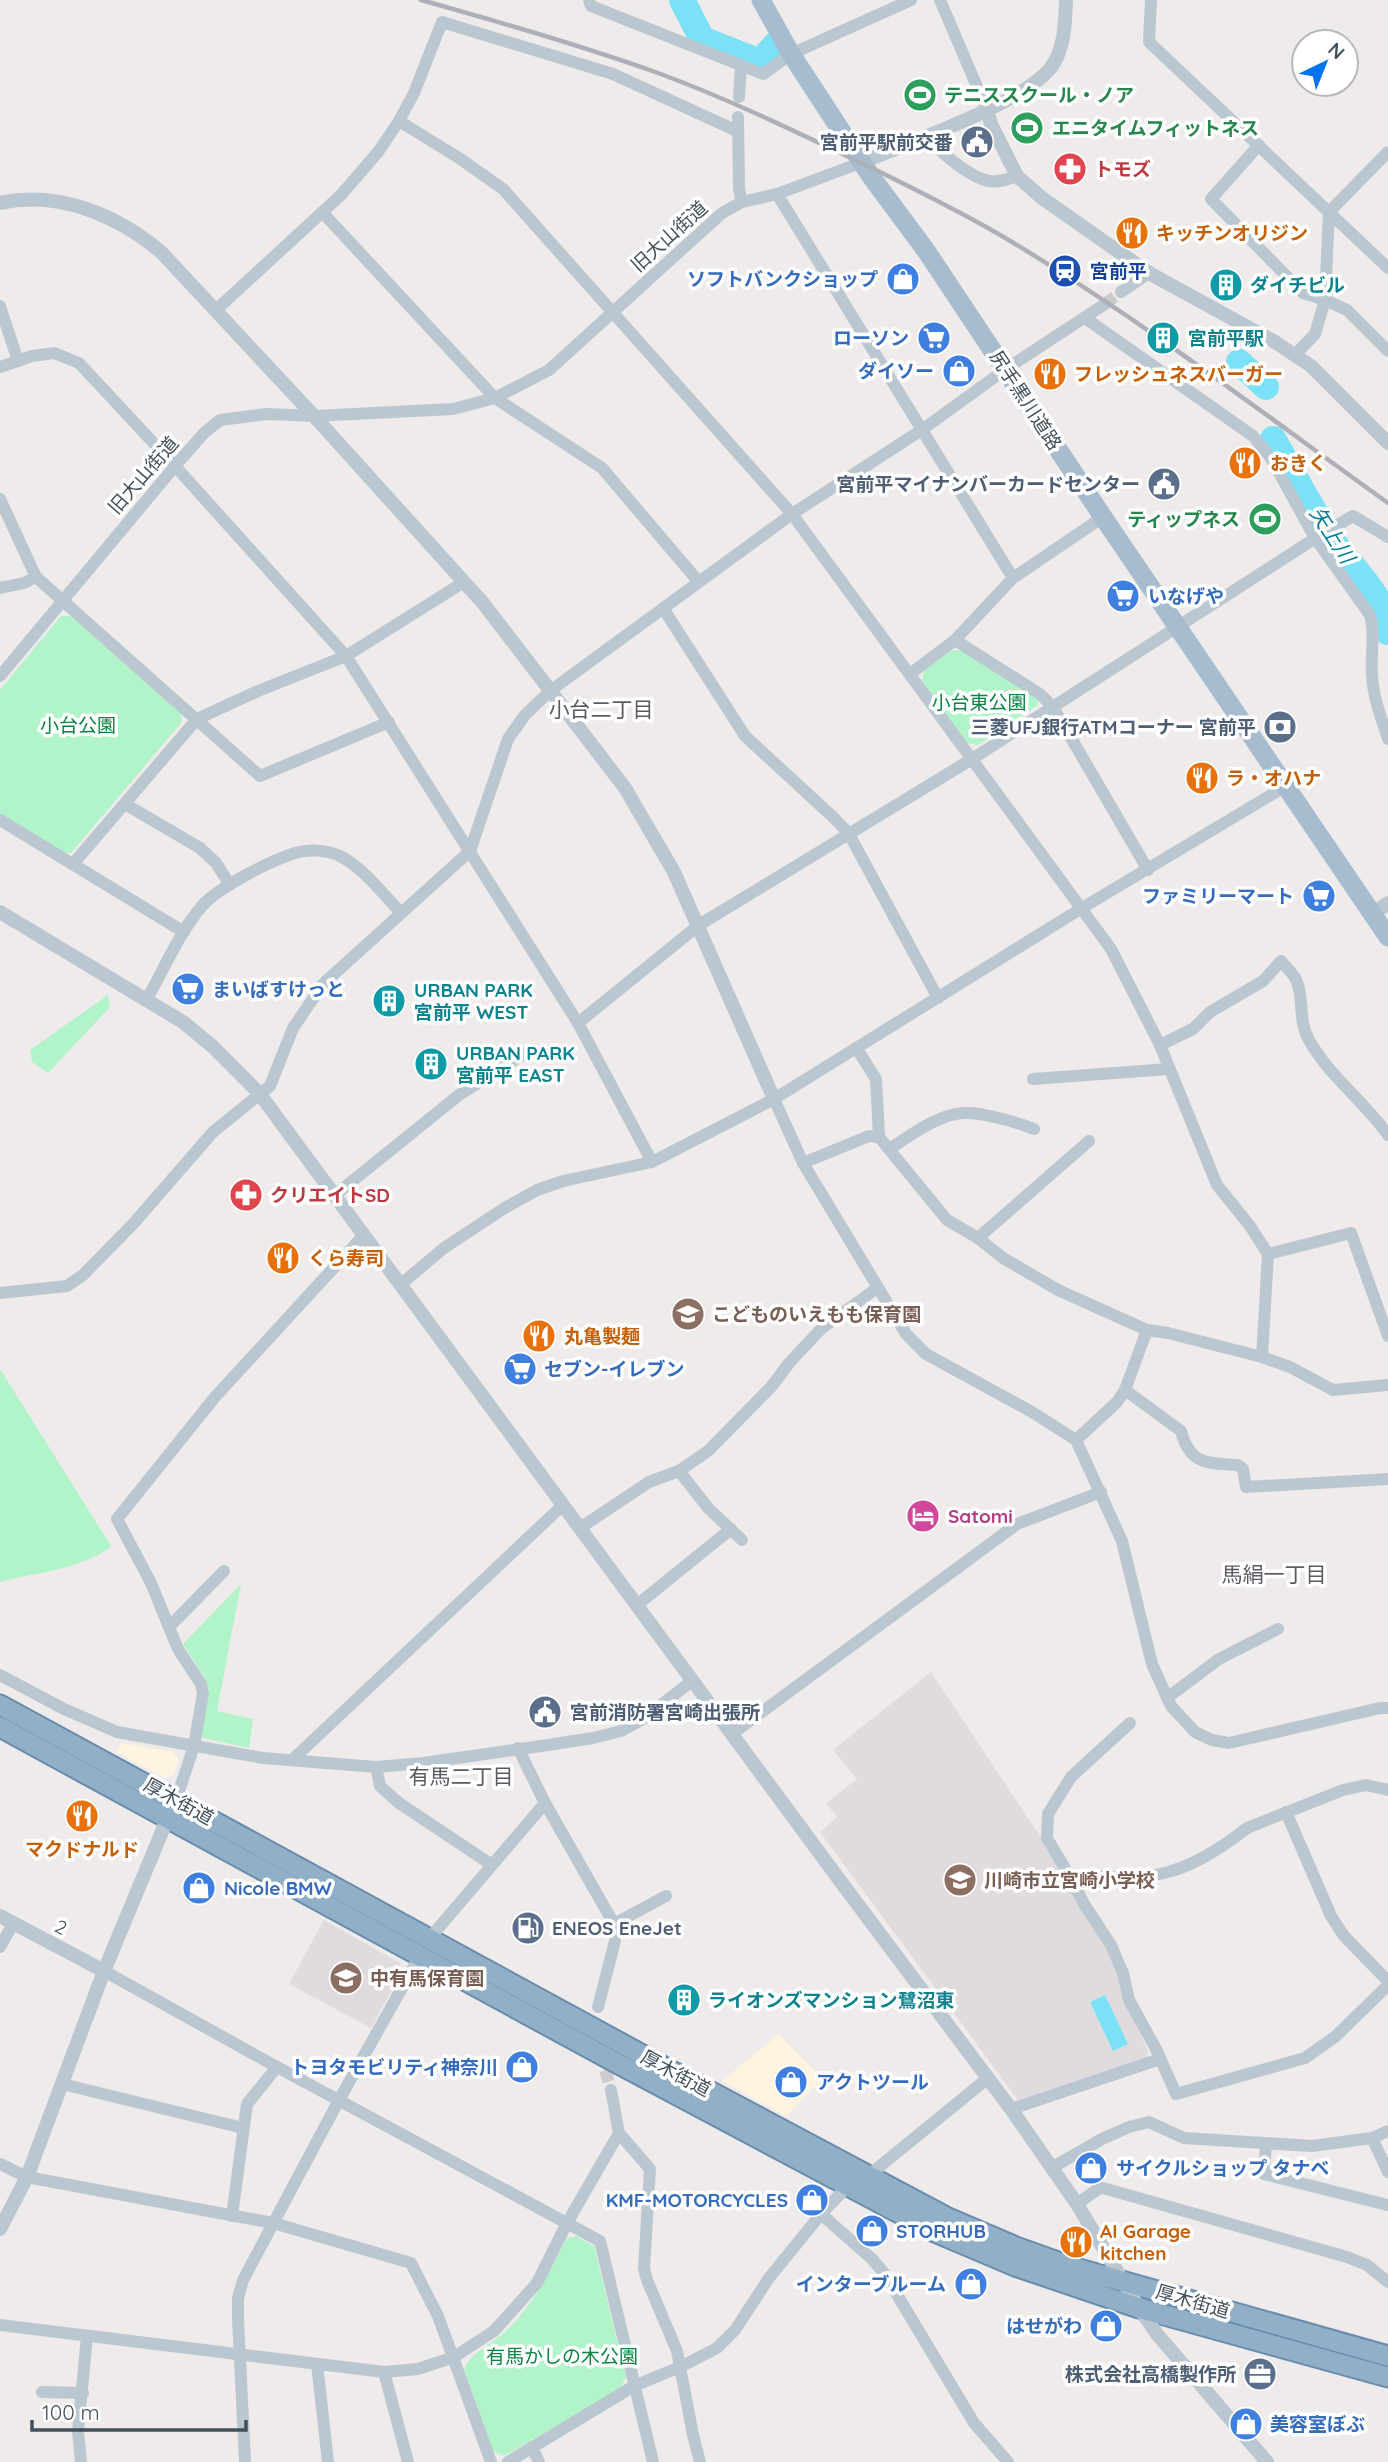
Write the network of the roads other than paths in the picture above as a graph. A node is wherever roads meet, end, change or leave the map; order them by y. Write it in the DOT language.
graph roads {
  1 [pos="589,0"];
  2 [pos="761,0"];
  3 [pos="911,0"];
  4 [pos="940,0"];
  5 [pos="1066,0"];
  6 [pos="1152,0"];
  7 [pos="791,54"];
  8 [pos="741,65"];
  9 [pos="739,97"];
  10 [pos="987,110"];
  11 [pos="738,117"];
  12 [pos="400,121"];
  13 [pos="737,131"];
  14 [pos="926,135"];
  15 [pos="1259,145"];
  16 [pos="1386,158"];
  17 [pos="863,162"];
  18 [pos="1017,176"];
  19 [pos="777,194"];
  20 [pos="0,202"];
  21 [pos="742,202"];
  22 [pos="322,212"];
  23 [pos="1329,212"];
  24 [pos="1388,268"];
  25 [pos="1149,273"];
  26 [pos="1121,292"];
  27 [pos="1325,300"];
  28 [pos="1105,304"];
  29 [pos="0,306"];
  30 [pos="216,310"];
  31 [pos="613,314"];
  32 [pos="1085,318"];
  33 [pos="1388,351"];
  34 [pos="1295,355"];
  35 [pos="18,361"];
  36 [pos="0,367"];
  37 [pos="1006,369"];
  38 [pos="495,398"];
  39 [pos="314,415"];
  40 [pos="923,429"];
  41 [pos="1388,443"];
  42 [pos="175,466"];
  43 [pos="0,499"];
  44 [pos="792,513"];
  45 [pos="1103,517"];
  46 [pos="1318,536"];
  47 [pos="1388,537"];
  48 [pos="36,577"];
  49 [pos="1013,578"];
  50 [pos="698,581"];
  51 [pos="464,582"];
  52 [pos="0,588"];
  53 [pos="61,600"];
  54 [pos="663,608"];
  55 [pos="1178,627"];
  56 [pos="955,640"];
  57 [pos="346,656"];
  58 [pos="910,674"];
  59 [pos="0,676"];
  60 [pos="550,691"];
  61 [pos="1053,707"];
  62 [pos="198,719"];
  63 [pos="389,722"];
  64 [pos="1388,739"];
  65 [pos="972,759"];
  66 [pos="1286,786"];
  67 [pos="125,804"];
  68 [pos="0,820"];
  69 [pos="849,834"];
  70 [pos="470,851"];
  71 [pos="74,864"];
  72 [pos="1148,870"];
  73 [pos="230,885"];
  74 [pos="1082,908"];
  75 [pos="1381,909"];
  76 [pos="0,912"];
  77 [pos="401,913"];
  78 [pos="699,925"];
  79 [pos="184,932"];
  80 [pos="1388,937"];
  81 [pos="938,998"];
  82 [pos="147,999"];
  83 [pos="578,1023"];
  84 [pos="1160,1045"];
  85 [pos="532,1049"];
  86 [pos="857,1049"];
  87 [pos="1169,1069"];
  88 [pos="1033,1079"];
  89 [pos="260,1094"];
  90 [pos="774,1099"];
  91 [pos="1034,1129"];
  92 [pos="1388,1135"];
  93 [pos="879,1137"];
  94 [pos="1089,1141"];
  95 [pos="889,1149"];
  96 [pos="652,1162"];
  97 [pos="803,1163"];
  98 [pos="335,1195"];
  99 [pos="363,1236"];
  100 [pos="978,1238"];
  101 [pos="1268,1254"];
  102 [pos="401,1285"];
  103 [pos="877,1288"];
  104 [pos="0,1293"];
  105 [pos="1147,1330"];
  106 [pos="1388,1336"];
  107 [pos="1262,1357"];
  108 [pos="1388,1385"];
  109 [pos="1125,1390"];
  110 [pos="1076,1440"];
  111 [pos="679,1471"];
  112 [pos="1388,1479"];
  113 [pos="1101,1492"];
  114 [pos="563,1505"];
  115 [pos="580,1528"];
  116 [pos="731,1529"];
  117 [pos="742,1541"];
  118 [pos="223,1571"];
  119 [pos="637,1605"];
  120 [pos="169,1627"];
  121 [pos="1278,1629"];
  122 [pos="0,1675"];
  123 [pos="692,1681"];
  124 [pos="1167,1698"];
  125 [pos="0,1705"];
  126 [pos="1388,1708"];
  127 [pos="1130,1723"];
  128 [pos="0,1727"];
  129 [pos="732,1734"];
  130 [pos="194,1746"];
  131 [pos="517,1748"];
  132 [pos="292,1760"];
  133 [pos="376,1767"];
  134 [pos="1388,1790"];
  135 [pos="176,1800"];
  136 [pos="545,1803"];
  137 [pos="1286,1812"];
  138 [pos="167,1818"];
  139 [pos="492,1865"];
  140 [pos="1072,1880"];
  141 [pos="666,1896"];
  142 [pos="7,1920"];
  143 [pos="614,1924"];
  144 [pos="0,1947"];
  145 [pos="425,1947"];
  146 [pos="104,1970"];
  147 [pos="1388,1983"];
  148 [pos="598,2007"];
  149 [pos="1160,2059"];
  150 [pos="277,2067"];
  151 [pos="988,2078"];
  152 [pos="62,2084"];
  153 [pos="611,2090"];
  154 [pos="339,2099"];
  155 [pos="1011,2109"];
  156 [pos="243,2128"];
  157 [pos="1388,2131"];
  158 [pos="619,2133"];
  159 [pos="1373,2138"];
  160 [pos="1266,2144"];
  161 [pos="0,2164"];
  162 [pos="1053,2167"];
  163 [pos="1388,2172"];
  164 [pos="868,2176"];
  165 [pos="27,2177"];
  166 [pos="847,2187"];
  167 [pos="1077,2204"];
  168 [pos="1387,2205"];
  169 [pos="821,2214"];
  170 [pos="232,2216"];
  171 [pos="273,2223"];
  172 [pos="567,2223"];
  173 [pos="0,2229"];
  174 [pos="1123,2281"];
  175 [pos="1388,2282"];
  176 [pos="1139,2308"];
  177 [pos="0,2325"];
  178 [pos="87,2336"];
  179 [pos="241,2355"];
  180 [pos="1388,2356"];
  181 [pos="454,2357"];
  182 [pos="317,2364"];
  183 [pos="680,2367"];
  184 [pos="384,2372"];
  185 [pos="1388,2376"];
  186 [pos="634,2386"];
  187 [pos="42,2392"];
  188 [pos="83,2393"];
  189 [pos="532,2447"];
  190 [pos="81,2462"];
  191 [pos="244,2462"];
  192 [pos="328,2462"];
  193 [pos="408,2462"];
  194 [pos="491,2462"];
  195 [pos="508,2462"];
  196 [pos="539,2462"];
  197 [pos="653,2462"];
  198 [pos="700,2462"];
  199 [pos="1008,2462"];
  200 [pos="1266,2462"];
  1 -- 8 [label="street"];
  2 -- 7 [label="main road, 尻手黒川道路"];
  3 -- 7 [label="street"];
  4 -- 10 [label="street"];
  5 -- 10 [label="street, 旧大山街道"];
  6 -- 15 [label="street"];
  7 -- 8 [label="street"];
  7 -- 17 [label="main road, 尻手黒川道路"];
  8 -- 9 [label="street"];
  10 -- 14 [label="street, 旧大山街道"];
  10 -- 18 [label="street"];
  11 -- 13 [label="street"];
  12 -- 13 [label="street"];
  12 -- 22 [label="street"];
  12 -- 31 [label="street"];
  13 -- 21 [label="street"];
  14 -- 17 [label="street, 旧大山街道"];
  14 -- 18 [label="street"];
  15 -- 23 [label="street"];
  15 -- 27 [label="street"];
  16 -- 23 [label="street"];
  17 -- 19 [label="street, 旧大山街道"];
  17 -- 37 [label="main road, 尻手黒川道路"];
  18 -- 25 [label="street"];
  19 -- 21 [label="street, 旧大山街道"];
  19 -- 40 [label="street"];
  20 -- 30 [label="street"];
  21 -- 31 [label="street, 旧大山街道"];
  22 -- 30 [label="street"];
  22 -- 38 [label="street"];
  23 -- 24 [label="street"];
  23 -- 27 [label="street"];
  25 -- 26 [label="street"];
  25 -- 34 [label="street"];
  27 -- 33 [label="street"];
  27 -- 34 [label="street"];
  28 -- 32 [label="street"];
  29 -- 35 [label="street"];
  30 -- 39 [label="street"];
  31 -- 38 [label="street, 旧大山街道"];
  31 -- 44 [label="street"];
  32 -- 37 [label="street"];
  32 -- 46 [label="street"];
  34 -- 41 [label="street"];
  35 -- 36 [label="street"];
  35 -- 42 [label="street"];
  37 -- 40 [label="street"];
  37 -- 45 [label="main road, 尻手黒川道路"];
  38 -- 39 [label="street, 旧大山街道"];
  38 -- 50 [label="street"];
  39 -- 42 [label="street, 旧大山街道"];
  39 -- 51 [label="street"];
  40 -- 44 [label="street"];
  40 -- 49 [label="street"];
  42 -- 53 [label="street, 旧大山街道"];
  42 -- 57 [label="street"];
  43 -- 48 [label="street"];
  44 -- 50 [label="street"];
  44 -- 58 [label="street"];
  45 -- 49 [label="street"];
  45 -- 55 [label="main road, 尻手黒川道路"];
  46 -- 47 [label="street"];
  46 -- 55 [label="street"];
  46 -- 64 [label="street"];
  48 -- 52 [label="street"];
  48 -- 53 [label="street"];
  49 -- 56 [label="street"];
  50 -- 54 [label="street"];
  51 -- 57 [label="street"];
  51 -- 60 [label="street"];
  53 -- 59 [label="street, 旧大山街道"];
  53 -- 62 [label="street"];
  54 -- 60 [label="street"];
  54 -- 69 [label="street"];
  55 -- 61 [label="street"];
  55 -- 66 [label="main road, 尻手黒川道路"];
  56 -- 58 [label="street"];
  56 -- 61 [label="street"];
  57 -- 62 [label="street"];
  57 -- 63 [label="street"];
  58 -- 65 [label="street"];
  60 -- 70 [label="street"];
  60 -- 78 [label="street"];
  61 -- 65 [label="street"];
  61 -- 72 [label="street"];
  62 -- 63 [label="street"];
  62 -- 67 [label="street"];
  63 -- 70 [label="street"];
  65 -- 69 [label="street"];
  65 -- 74 [label="street"];
  66 -- 72 [label="street"];
  66 -- 75 [label="main road, 尻手黒川道路"];
  67 -- 71 [label="street"];
  67 -- 73 [label="street"];
  68 -- 71 [label="street"];
  69 -- 78 [label="street"];
  69 -- 81 [label="street"];
  70 -- 77 [label="street"];
  70 -- 83 [label="street"];
  71 -- 79 [label="street"];
  72 -- 74 [label="street"];
  73 -- 77 [label="street"];
  73 -- 79 [label="street"];
  74 -- 81 [label="street"];
  74 -- 84 [label="street"];
  75 -- 80 [label="main road, 尻手黒川道路"];
  76 -- 82 [label="street"];
  77 -- 89 [label="street"];
  78 -- 83 [label="street"];
  78 -- 90 [label="street"];
  79 -- 82 [label="street"];
  81 -- 86 [label="street"];
  82 -- 89 [label="street"];
  83 -- 96 [label="street"];
  84 -- 87 [label="street"];
  84 -- 92 [label="street"];
  85 -- 98 [label="street"];
  86 -- 90 [label="street"];
  86 -- 93 [label="street"];
  87 -- 88 [label="street"];
  87 -- 101 [label="street"];
  89 -- 98 [label="street"];
  89 -- 104 [label="street"];
  90 -- 96 [label="street"];
  90 -- 97 [label="street"];
  91 -- 95 [label="street"];
  93 -- 95 [label="street"];
  93 -- 97 [label="street"];
  94 -- 100 [label="street"];
  95 -- 100 [label="street"];
  96 -- 102 [label="street"];
  97 -- 103 [label="street"];
  98 -- 99 [label="street"];
  99 -- 102 [label="street"];
  99 -- 120 [label="street"];
  100 -- 105 [label="street"];
  101 -- 106 [label="street"];
  101 -- 107 [label="street"];
  102 -- 114 [label="street"];
  103 -- 110 [label="street"];
  103 -- 111 [label="street"];
  105 -- 107 [label="street"];
  105 -- 109 [label="street"];
  107 -- 108 [label="street"];
  109 -- 110 [label="street"];
  109 -- 112 [label="street"];
  110 -- 113 [label="street"];
  111 -- 115 [label="street"];
  111 -- 116 [label="street"];
  113 -- 124 [label="street"];
  113 -- 129 [label="street"];
  114 -- 115 [label="street"];
  114 -- 132 [label="street"];
  115 -- 119 [label="street"];
  116 -- 117 [label="street"];
  116 -- 119 [label="street"];
  118 -- 120 [label="street"];
  119 -- 123 [label="street"];
  120 -- 130 [label="street"];
  121 -- 124 [label="street"];
  122 -- 130 [label="street"];
  123 -- 129 [label="street"];
  123 -- 131 [label="street"];
  124 -- 126 [label="street"];
  125 -- 135 [label="highway, 厚木街道"];
  127 -- 140 [label="street"];
  128 -- 138 [label="highway, 厚木街道"];
  129 -- 151 [label="street"];
  130 -- 132 [label="street"];
  130 -- 135 [label="street"];
  131 -- 133 [label="street"];
  131 -- 136 [label="street"];
  132 -- 133 [label="street"];
  133 -- 139 [label="street"];
  134 -- 137 [label="street"];
  135 -- 138 [label="street"];
  135 -- 145 [label="highway, 厚木街道"];
  136 -- 139 [label="street"];
  136 -- 143 [label="street"];
  137 -- 140 [label="street"];
  137 -- 147 [label="street"];
  138 -- 145 [label="highway, 厚木街道"];
  138 -- 146 [label="street"];
  139 -- 145 [label="street"];
  140 -- 149 [label="street"];
  141 -- 143 [label="street"];
  142 -- 144 [label="street"];
  142 -- 146 [label="street, 2"];
  143 -- 148 [label="street"];
  145 -- 154 [label="street"];
  145 -- 164 [label="highway, 厚木街道"];
  145 -- 166 [label="highway, 厚木街道"];
  146 -- 150 [label="street"];
  146 -- 152 [label="street"];
  147 -- 149 [label="street"];
  149 -- 155 [label="street"];
  150 -- 154 [label="street"];
  150 -- 156 [label="street"];
  151 -- 155 [label="street"];
  151 -- 164 [label="street"];
  152 -- 156 [label="street"];
  152 -- 165 [label="street"];
  153 -- 158 [label="street"];
  154 -- 171 [label="street"];
  154 -- 172 [label="street"];
  155 -- 162 [label="street"];
  156 -- 170 [label="street"];
  157 -- 159 [label="street"];
  158 -- 172 [label="street"];
  158 -- 183 [label="street"];
  159 -- 160 [label="street"];
  159 -- 163 [label="street"];
  160 -- 162 [label="street"];
  160 -- 168 [label="street"];
  161 -- 165 [label="street"];
  162 -- 167 [label="street"];
  164 -- 174 [label="highway, 厚木街道"];
  165 -- 170 [label="street"];
  165 -- 173 [label="street"];
  166 -- 169 [label="street"];
  166 -- 176 [label="highway, 厚木街道"];
  167 -- 174 [label="street"];
  167 -- 175 [label="street"];
  169 -- 183 [label="street"];
  169 -- 199 [label="street"];
  170 -- 171 [label="street"];
  171 -- 179 [label="street"];
  171 -- 181 [label="street"];
  172 -- 181 [label="street"];
  172 -- 186 [label="street"];
  174 -- 176 [label="street"];
  174 -- 180 [label="highway, 厚木街道"];
  176 -- 185 [label="highway, 厚木街道"];
  176 -- 200 [label="street"];
  177 -- 178 [label="street"];
  178 -- 179 [label="street"];
  178 -- 188 [label="street"];
  179 -- 182 [label="street"];
  179 -- 191 [label="street"];
  181 -- 184 [label="street"];
  181 -- 194 [label="street"];
  182 -- 184 [label="street"];
  182 -- 192 [label="street"];
  183 -- 186 [label="street"];
  183 -- 198 [label="street"];
  184 -- 193 [label="street"];
  186 -- 189 [label="street"];
  186 -- 197 [label="street"];
  187 -- 188 [label="street"];
  188 -- 190 [label="street"];
  189 -- 195 [label="street"];
  189 -- 196 [label="street"];
}
